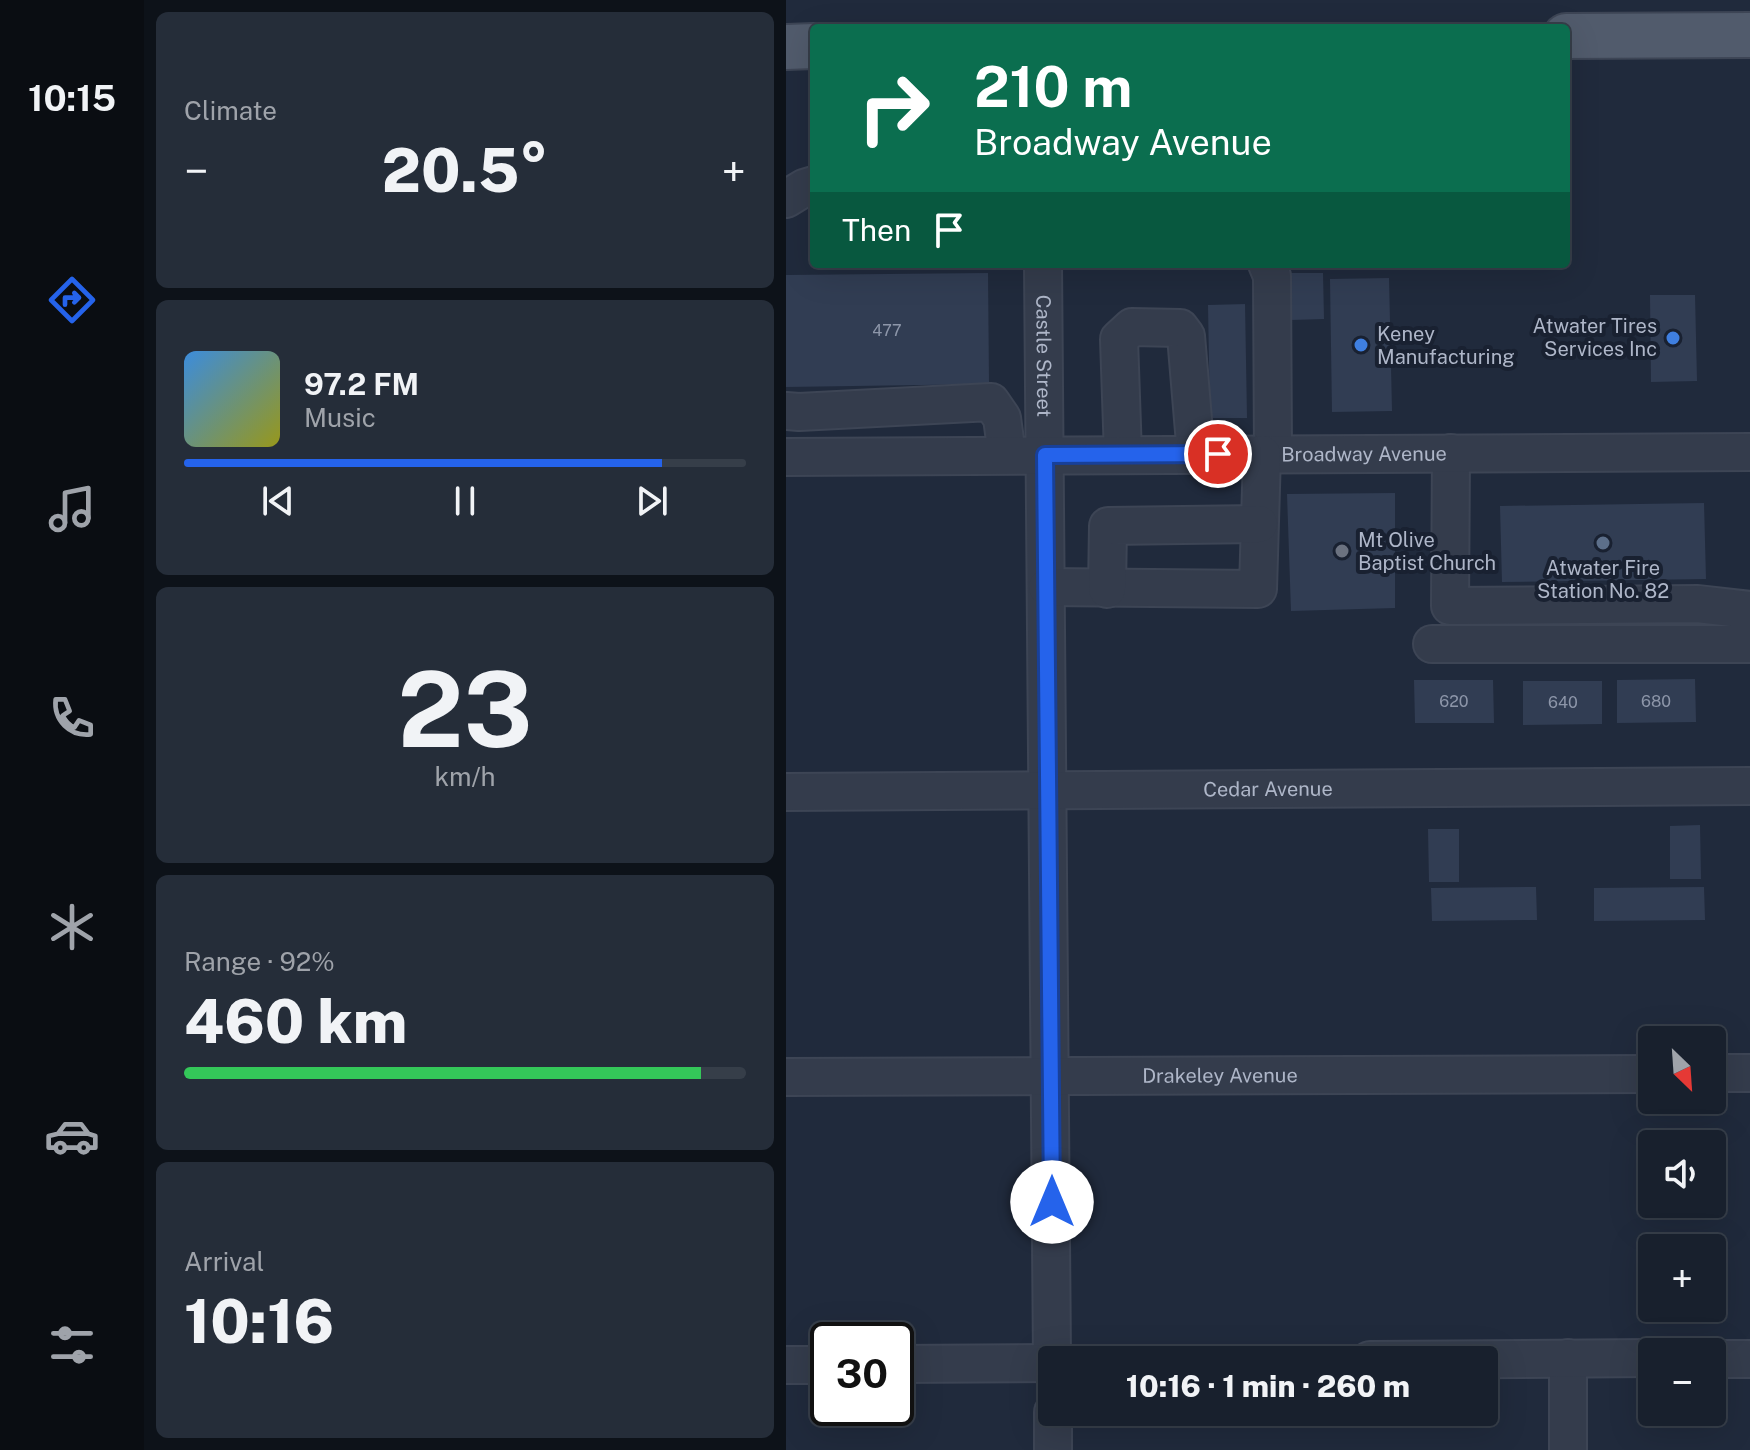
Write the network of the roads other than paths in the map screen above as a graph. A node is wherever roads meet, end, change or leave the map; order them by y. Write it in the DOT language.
graph roads {
  1 [pos="1750,35"];
  2 [pos="1570,36"];
  3 [pos="810,46"];
  4 [pos="786,47"];
  5 [pos="810,187"];
  6 [pos="786,199"];
  7 [pos="1043,268"];
  8 [pos="1269,268"];
  9 [pos="786,411"];
  10 [pos="1750,452"];
  11 [pos="1451,453"];
  12 [pos="1267,454"];
  13 [pos="1007,455"];
  14 [pos="1045,455"];
  15 [pos="1123,455"];
  16 [pos="1196,455"];
  17 [pos="786,457"];
  18 [pos="1259,524"];
  19 [pos="1047,587"];
  20 [pos="1107,589"];
  21 [pos="1750,610"];
  22 [pos="1432,644"];
  23 [pos="1750,644"];
  24 [pos="1750,786"];
  25 [pos="1049,791"];
  26 [pos="786,792"];
  27 [pos="1726,1073"];
  28 [pos="1750,1073"];
  29 [pos="1638,1074"];
  30 [pos="1052,1076"];
  31 [pos="786,1077"];
  32 [pos="1052,1346"];
  33 [pos="1568,1358"];
  34 [pos="1638,1358"];
  35 [pos="1498,1359"];
  36 [pos="1726,1359"];
  37 [pos="1750,1359"];
  38 [pos="1038,1362"];
  39 [pos="914,1364"];
  40 [pos="786,1365"];
  41 [pos="810,1365"];
  42 [pos="1053,1426"];
  43 [pos="1053,1450"];
  44 [pos="1568,1450"];
  1 -- 2 [label="main road"];
  3 -- 4 [label="main road"];
  5 -- 6 [label="street"];
  7 -- 14 [label="street, Castle Street"];
  8 -- 12 [label="street"];
  9 -- 13 [label="street"];
  10 -- 11 [label="street, Broadway Avenue"];
  11 -- 12 [label="street, Broadway Avenue"];
  11 -- 21 [label="street"];
  12 -- 16 [label="street, Broadway Avenue"];
  12 -- 18 [label="street"];
  13 -- 14 [label="street, Broadway Avenue"];
  13 -- 17 [label="street, Broadway Avenue"];
  14 -- 15 [label="street, Broadway Avenue"];
  14 -- 19 [label="street, Castle Street"];
  15 -- 16 [label="street, Broadway Avenue"];
  15 -- 16 [label="street"];
  18 -- 20 [label="street"];
  18 -- 20 [label="street"];
  19 -- 20 [label="street"];
  19 -- 25 [label="street, Castle Street"];
  22 -- 23 [label="street"];
  24 -- 25 [label="street, Cedar Avenue"];
  25 -- 26 [label="street, Cedar Avenue"];
  25 -- 30 [label="street, Castle Street"];
  27 -- 28 [label="street"];
  29 -- 30 [label="street, Drakeley Avenue"];
  30 -- 31 [label="street, Drakeley Avenue"];
  30 -- 32 [label="street, Castle Street"];
  33 -- 34 [label="street"];
  33 -- 35 [label="street"];
  33 -- 44 [label="street"];
  36 -- 37 [label="street"];
  38 -- 39 [label="street"];
  40 -- 41 [label="street"];
  42 -- 43 [label="street"];
}
